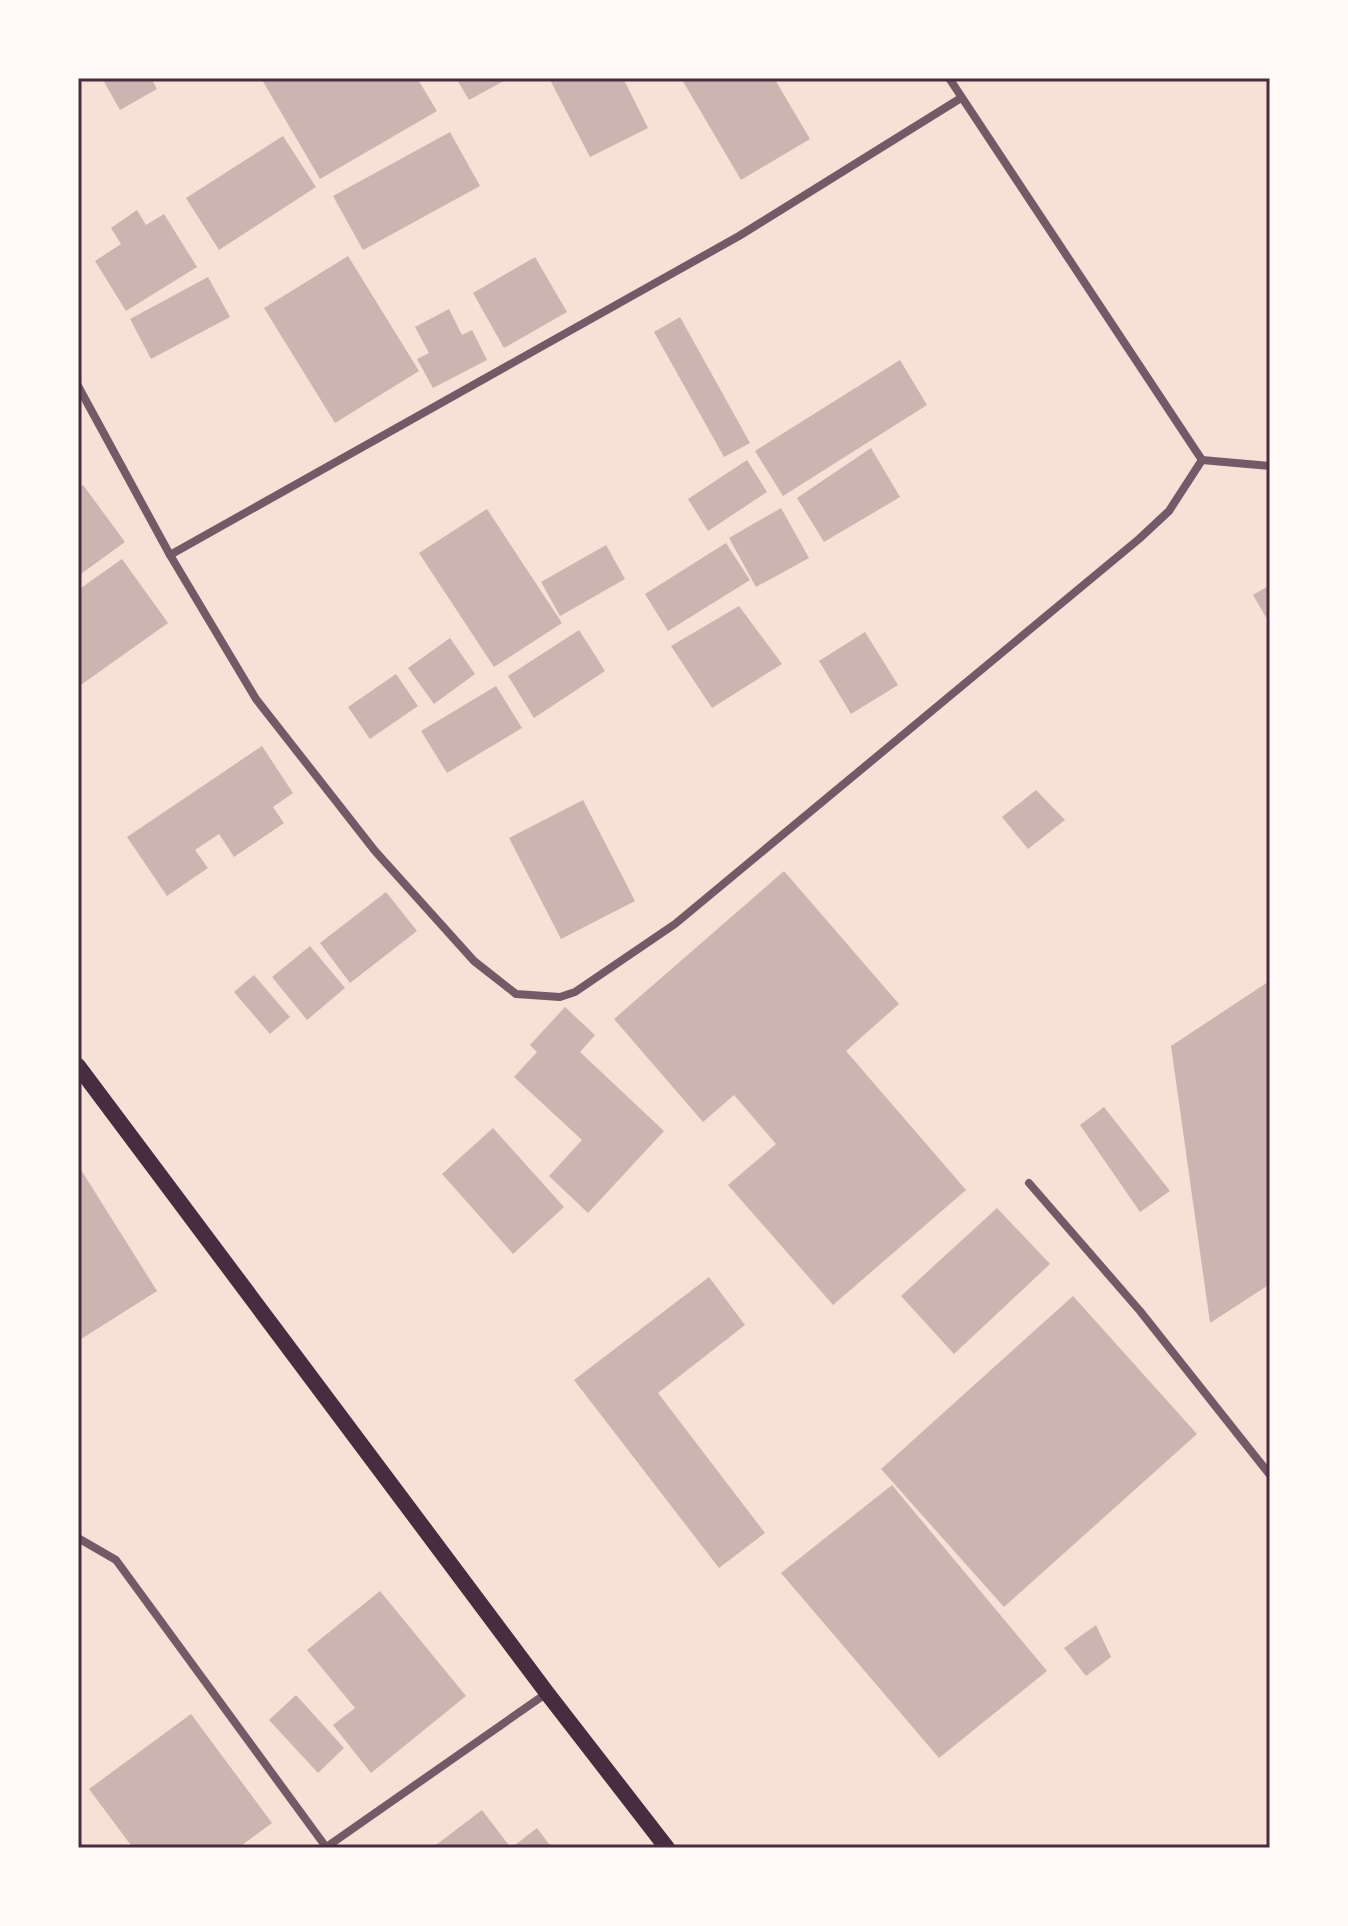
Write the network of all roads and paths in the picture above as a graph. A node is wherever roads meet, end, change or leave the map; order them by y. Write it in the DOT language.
graph roads {
  1 [pos="949,78"];
  2 [pos="961,98"];
  3 [pos="78,386"];
  4 [pos="1202,460"];
  5 [pos="1270,466"];
  6 [pos="170,555"];
  7 [pos="78,1066"];
  8 [pos="1029,1183"];
  9 [pos="1270,1475"];
  10 [pos="78,1538"];
  11 [pos="547,1693"];
  12 [pos="325,1848"];
  13 [pos="667,1848"];
  1 -- 2 [label="street"];
  2 -- 4 [label="street"];
  2 -- 6 [label="street"];
  3 -- 6 [label="street"];
  4 -- 5 [label="street"];
  4 -- 6 [label="street"];
  7 -- 11 [label="main road"];
  8 -- 9 [label="street"];
  10 -- 12 [label="street"];
  11 -- 12 [label="street"];
  11 -- 13 [label="main road"];
}
